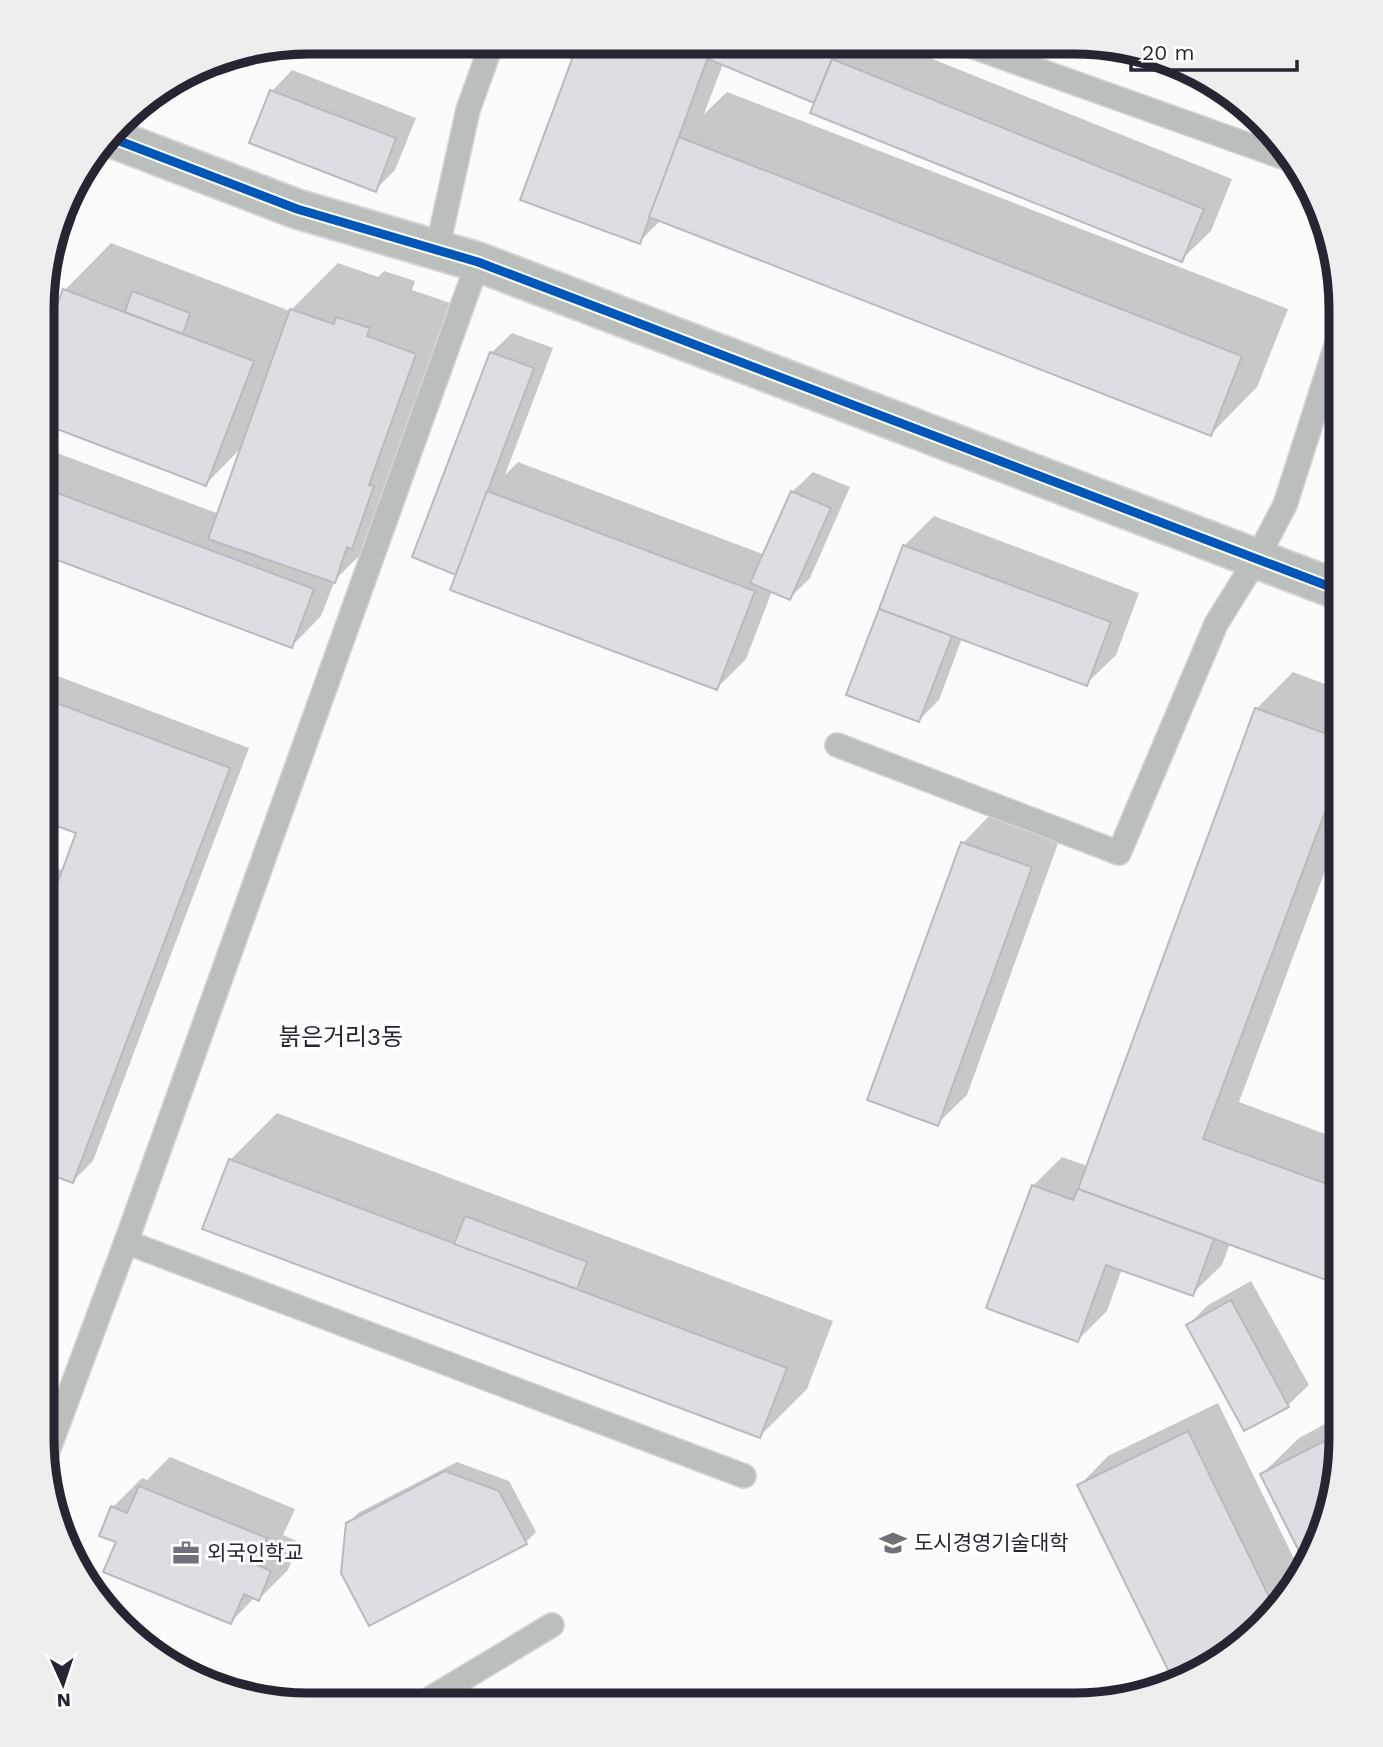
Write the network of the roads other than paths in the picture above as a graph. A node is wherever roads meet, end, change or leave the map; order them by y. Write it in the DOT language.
graph roads {
  1 [pos="488,54"];
  2 [pos="993,54"];
  3 [pos="118,141"];
  4 [pos="1277,155"];
  5 [pos="437,250"];
  6 [pos="478,262"];
  7 [pos="1329,368"];
  8 [pos="1257,558"];
  9 [pos="1329,585"];
  10 [pos="837,745"];
  11 [pos="126,1242"];
  12 [pos="54,1435"];
  13 [pos="744,1476"];
  14 [pos="552,1625"];
  15 [pos="439,1693"];
  1 -- 5 [label="lane"];
  2 -- 4 [label="lane"];
  3 -- 5 [label="street"];
  5 -- 6 [label="street"];
  6 -- 8 [label="street"];
  6 -- 11 [label="lane"];
  7 -- 8 [label="lane"];
  8 -- 9 [label="street"];
  8 -- 10 [label="lane"];
  11 -- 12 [label="lane"];
  11 -- 13 [label="lane"];
  14 -- 15 [label="lane"];
}
